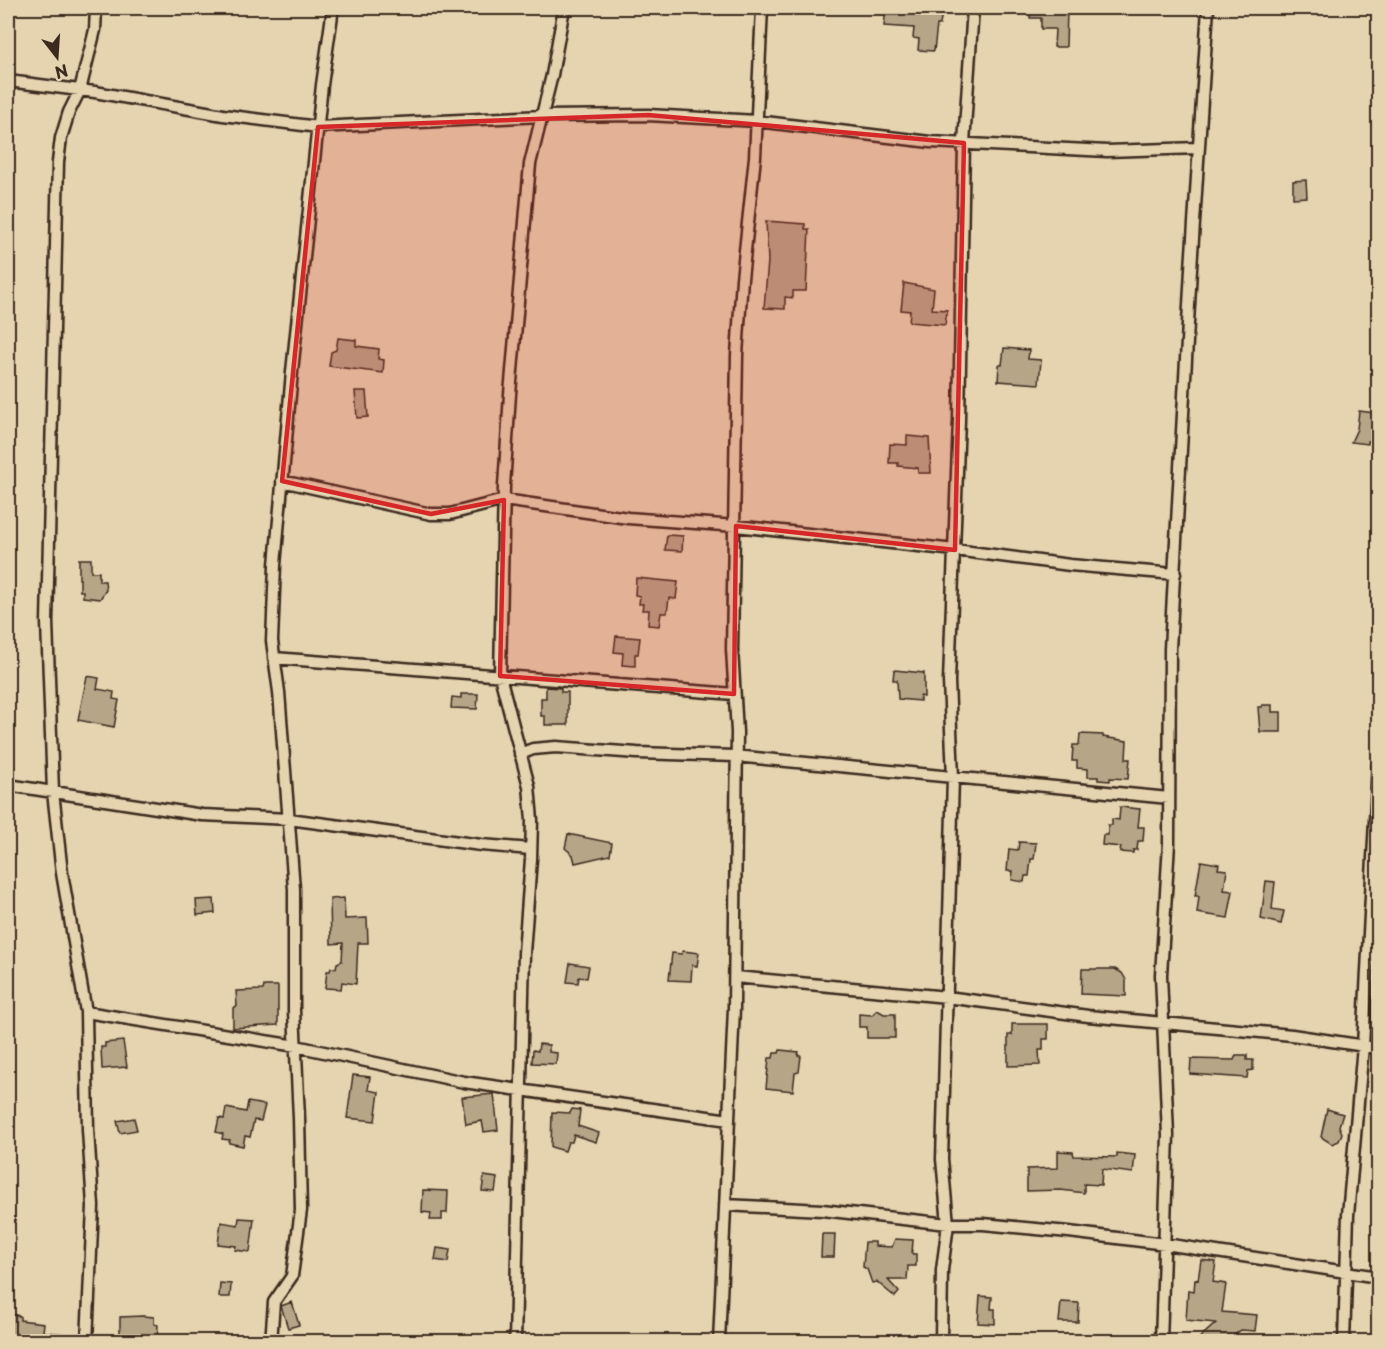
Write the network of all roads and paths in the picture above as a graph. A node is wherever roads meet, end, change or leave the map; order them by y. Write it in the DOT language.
graph roads {
  1 [pos="96,8"];
  2 [pos="333,8"];
  3 [pos="564,8"];
  4 [pos="762,8"];
  5 [pos="973,8"];
  6 [pos="1208,8"];
  7 [pos="8,81"];
  8 [pos="80,90"];
  9 [pos="542,116"];
  10 [pos="757,121"];
  11 [pos="318,127"];
  12 [pos="963,143"];
  13 [pos="1199,148"];
  14 [pos="282,481"];
  15 [pos="504,500"];
  16 [pos="736,526"];
  17 [pos="955,550"];
  18 [pos="1175,574"];
  19 [pos="274,658"];
  20 [pos="500,676"];
  21 [pos="734,694"];
  22 [pos="520,754"];
  23 [pos="735,756"];
  24 [pos="1378,764"];
  25 [pos="953,778"];
  26 [pos="8,785"];
  27 [pos="53,792"];
  28 [pos="1169,798"];
  29 [pos="289,819"];
  30 [pos="531,849"];
  31 [pos="735,977"];
  32 [pos="947,996"];
  33 [pos="86,1012"];
  34 [pos="1163,1023"];
  35 [pos="296,1046"];
  36 [pos="1363,1046"];
  37 [pos="1378,1048"];
  38 [pos="520,1090"];
  39 [pos="729,1120"];
  40 [pos="725,1204"];
  41 [pos="948,1224"];
  42 [pos="1165,1244"];
  43 [pos="1346,1272"];
  44 [pos="1378,1277"];
  45 [pos="87,1341"];
  46 [pos="271,1341"];
  47 [pos="515,1341"];
  48 [pos="719,1341"];
  49 [pos="941,1341"];
  50 [pos="1161,1341"];
  51 [pos="1344,1341"];
  1 -- 8 [label="street"];
  2 -- 11 [label="street"];
  3 -- 9 [label="street"];
  4 -- 10 [label="street"];
  5 -- 12 [label="street"];
  6 -- 13 [label="street"];
  7 -- 8 [label="street"];
  8 -- 11 [label="street"];
  8 -- 27 [label="street"];
  9 -- 10 [label="street"];
  9 -- 11 [label="street"];
  9 -- 15 [label="street"];
  10 -- 12 [label="street"];
  10 -- 16 [label="street"];
  11 -- 14 [label="street"];
  12 -- 13 [label="street"];
  12 -- 17 [label="street"];
  13 -- 18 [label="street"];
  14 -- 15 [label="street"];
  14 -- 19 [label="street"];
  15 -- 16 [label="street"];
  15 -- 20 [label="street"];
  16 -- 17 [label="street"];
  16 -- 21 [label="street"];
  17 -- 18 [label="street"];
  17 -- 25 [label="street"];
  18 -- 28 [label="street"];
  19 -- 20 [label="street"];
  19 -- 29 [label="street"];
  20 -- 21 [label="street"];
  20 -- 22 [label="street"];
  21 -- 23 [label="street"];
  22 -- 23 [label="street"];
  22 -- 30 [label="street"];
  23 -- 25 [label="street"];
  23 -- 31 [label="street"];
  24 -- 36 [label="street"];
  25 -- 28 [label="street"];
  25 -- 32 [label="street"];
  26 -- 27 [label="street"];
  27 -- 29 [label="street"];
  27 -- 33 [label="street"];
  28 -- 34 [label="street"];
  29 -- 30 [label="street"];
  29 -- 35 [label="street"];
  30 -- 38 [label="street"];
  31 -- 32 [label="street"];
  31 -- 39 [label="street"];
  32 -- 34 [label="street"];
  32 -- 41 [label="street"];
  33 -- 35 [label="street"];
  33 -- 45 [label="street"];
  34 -- 36 [label="street"];
  34 -- 42 [label="street"];
  35 -- 38 [label="street"];
  35 -- 46 [label="street"];
  36 -- 37 [label="street"];
  36 -- 43 [label="street"];
  38 -- 39 [label="street"];
  38 -- 47 [label="street"];
  39 -- 40 [label="street"];
  40 -- 41 [label="street"];
  40 -- 48 [label="street"];
  41 -- 42 [label="street"];
  41 -- 49 [label="street"];
  42 -- 43 [label="street"];
  42 -- 50 [label="street"];
  43 -- 44 [label="street"];
  43 -- 51 [label="street"];
}
